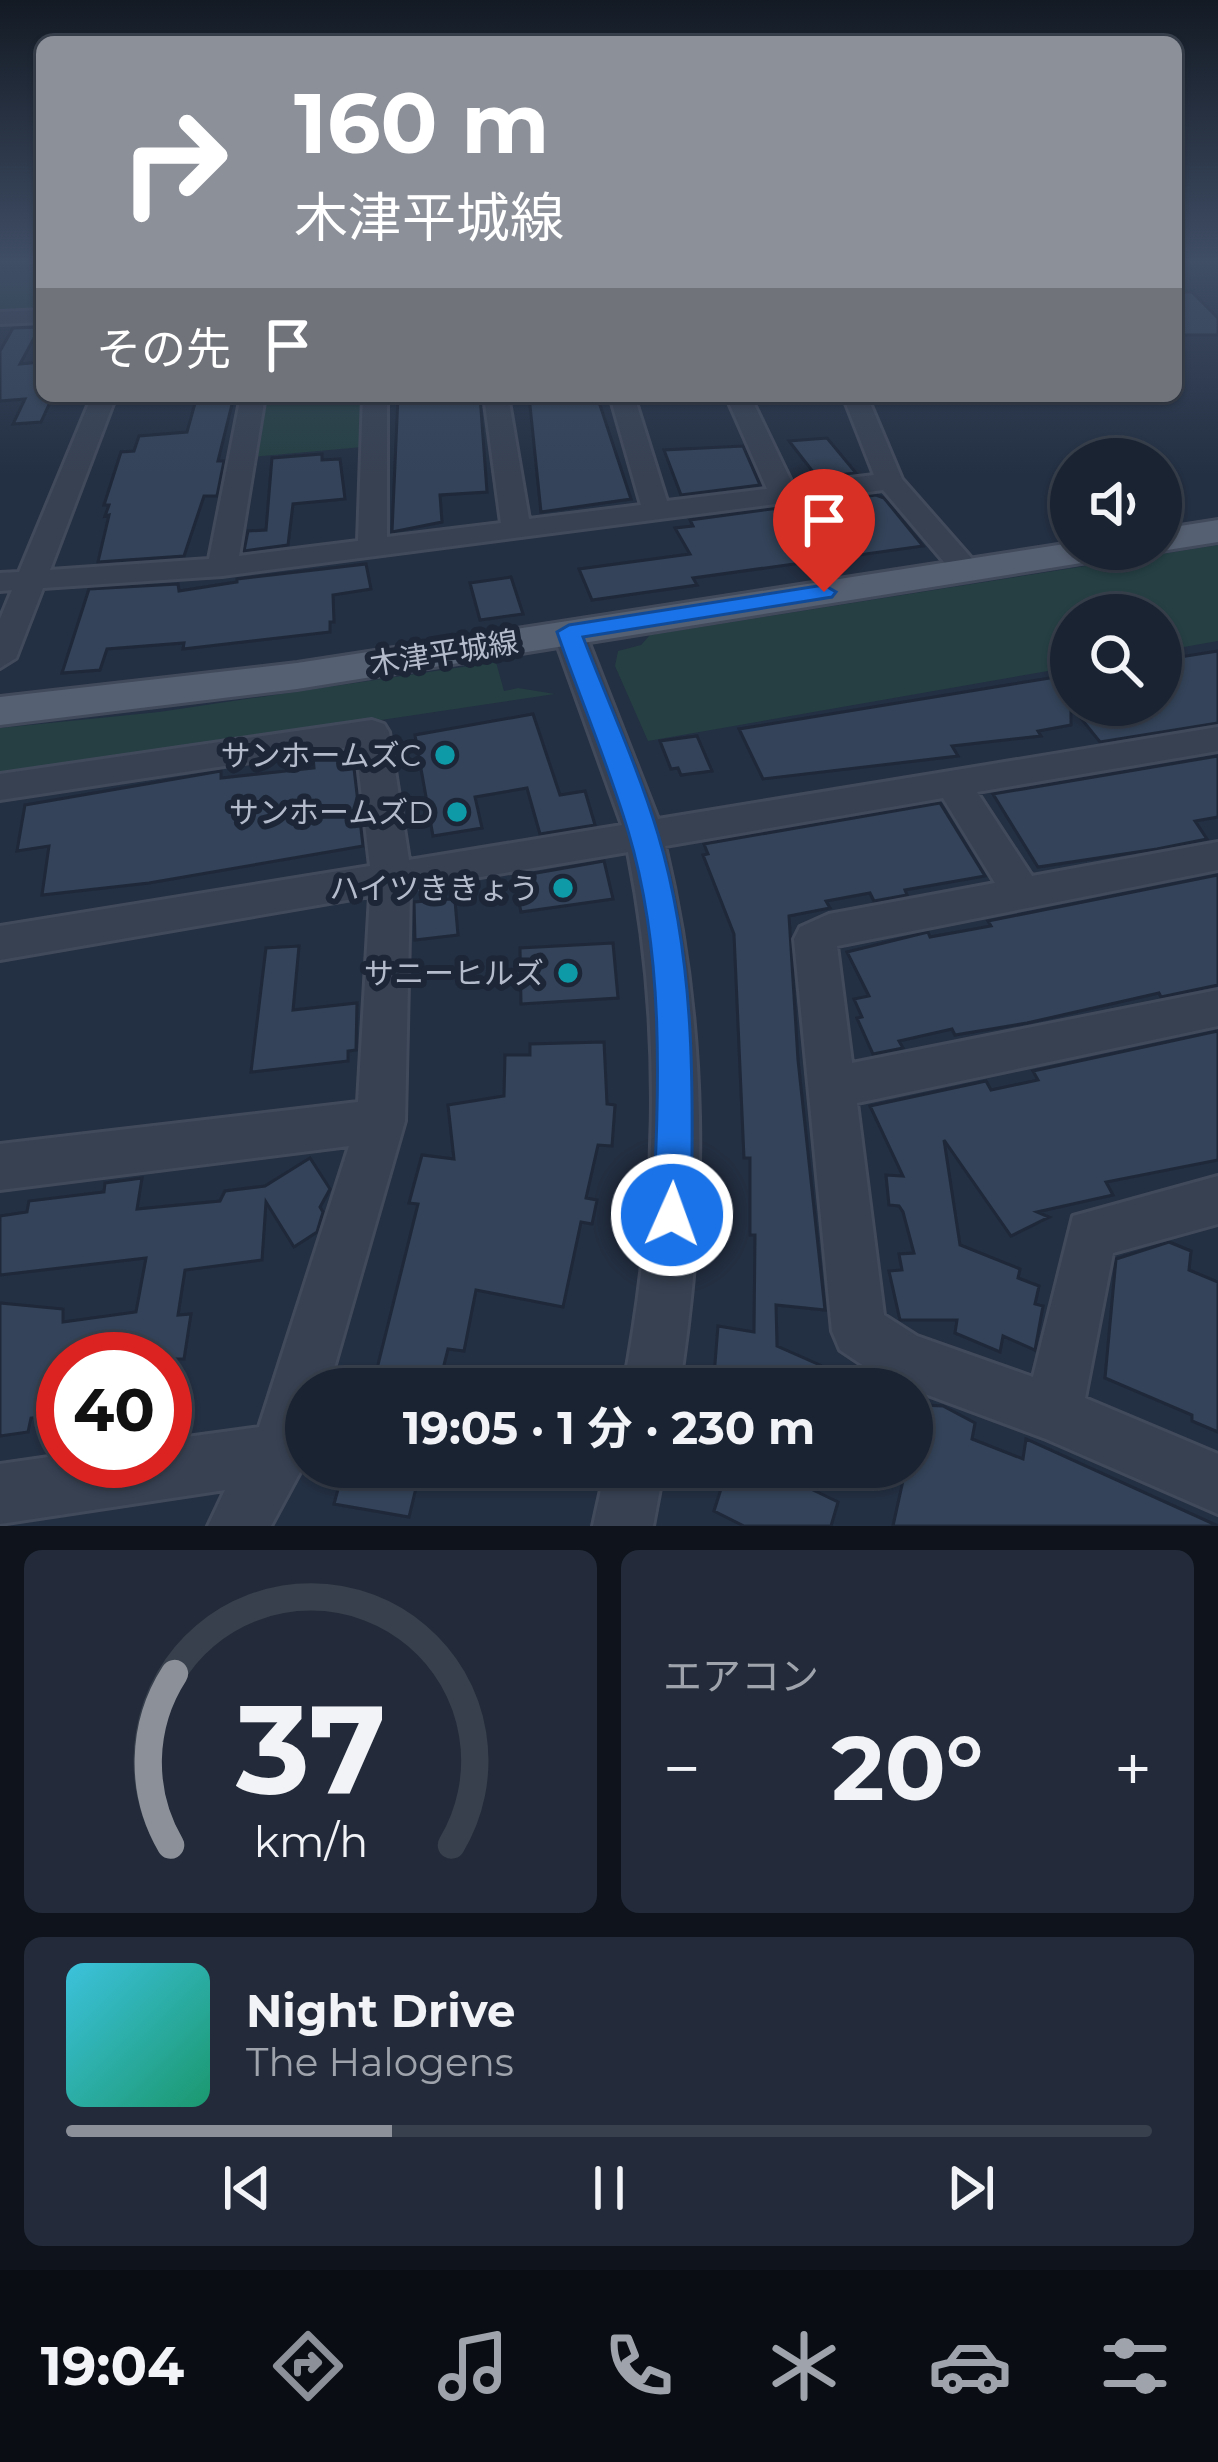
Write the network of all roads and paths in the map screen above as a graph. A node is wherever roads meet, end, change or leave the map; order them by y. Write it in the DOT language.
graph roads {
  1 [pos="101,402"];
  2 [pos="252,402"];
  3 [pos="375,402"];
  4 [pos="497,402"];
  5 [pos="624,402"];
  6 [pos="741,402"];
  7 [pos="857,402"];
  8 [pos="890,481"];
  9 [pos="783,494"];
  10 [pos="656,510"];
  11 [pos="517,529"];
  12 [pos="1218,531"];
  13 [pos="1182,537"];
  14 [pos="372,547"];
  15 [pos="1050,556"];
  16 [pos="222,567"];
  17 [pos="966,569"];
  18 [pos="15,582"];
  19 [pos="569,632"];
  20 [pos="0,658"];
  21 [pos="0,711"];
  22 [pos="1218,739"];
  23 [pos="952,783"];
  24 [pos="0,787"];
  25 [pos="644,833"];
  26 [pos="1218,856"];
  27 [pos="391,875"];
  28 [pos="1021,892"];
  29 [pos="0,943"];
  30 [pos="1218,1008"];
  31 [pos="834,1087"];
  32 [pos="381,1121"];
  33 [pos="0,1167"];
  34 [pos="1218,1200"];
  35 [pos="654,1368"];
  36 [pos="1053,1413"];
  37 [pos="280,1453"];
  38 [pos="1218,1484"];
  39 [pos="631,1488"];
  40 [pos="0,1494"];
  41 [pos="238,1526"];
  42 [pos="623,1526"];
  1 -- 18 [label="street"];
  2 -- 16 [label="street"];
  3 -- 14 [label="street"];
  4 -- 11 [label="street"];
  5 -- 10 [label="street"];
  6 -- 9 [label="street"];
  7 -- 8 [label="street"];
  8 -- 9 [label="street"];
  8 -- 17 [label="street"];
  9 -- 10 [label="street"];
  10 -- 11 [label="street"];
  11 -- 14 [label="street"];
  12 -- 13 [label="main road"];
  14 -- 16 [label="street"];
  15 -- 17 [label="main road, 木津平城線"];
  16 -- 18 [label="street"];
  17 -- 19 [label="main road, 木津平城線"];
  18 -- 20 [label="street"];
  19 -- 21 [label="main road, 木津平城線"];
  19 -- 25 [label="street"];
  22 -- 23 [label="street"];
  23 -- 25 [label="street"];
  23 -- 28 [label="street"];
  24 -- 27 [label="street"];
  25 -- 27 [label="street"];
  25 -- 35 [label="street"];
  26 -- 28 [label="street"];
  27 -- 29 [label="street"];
  27 -- 32 [label="street"];
  28 -- 31 [label="street"];
  30 -- 31 [label="street"];
  31 -- 36 [label="street"];
  32 -- 33 [label="street"];
  32 -- 37 [label="street"];
  34 -- 36 [label="street"];
  36 -- 38 [label="street"];
  37 -- 40 [label="street"];
  37 -- 41 [label="street"];
  39 -- 42 [label="street"];
}
